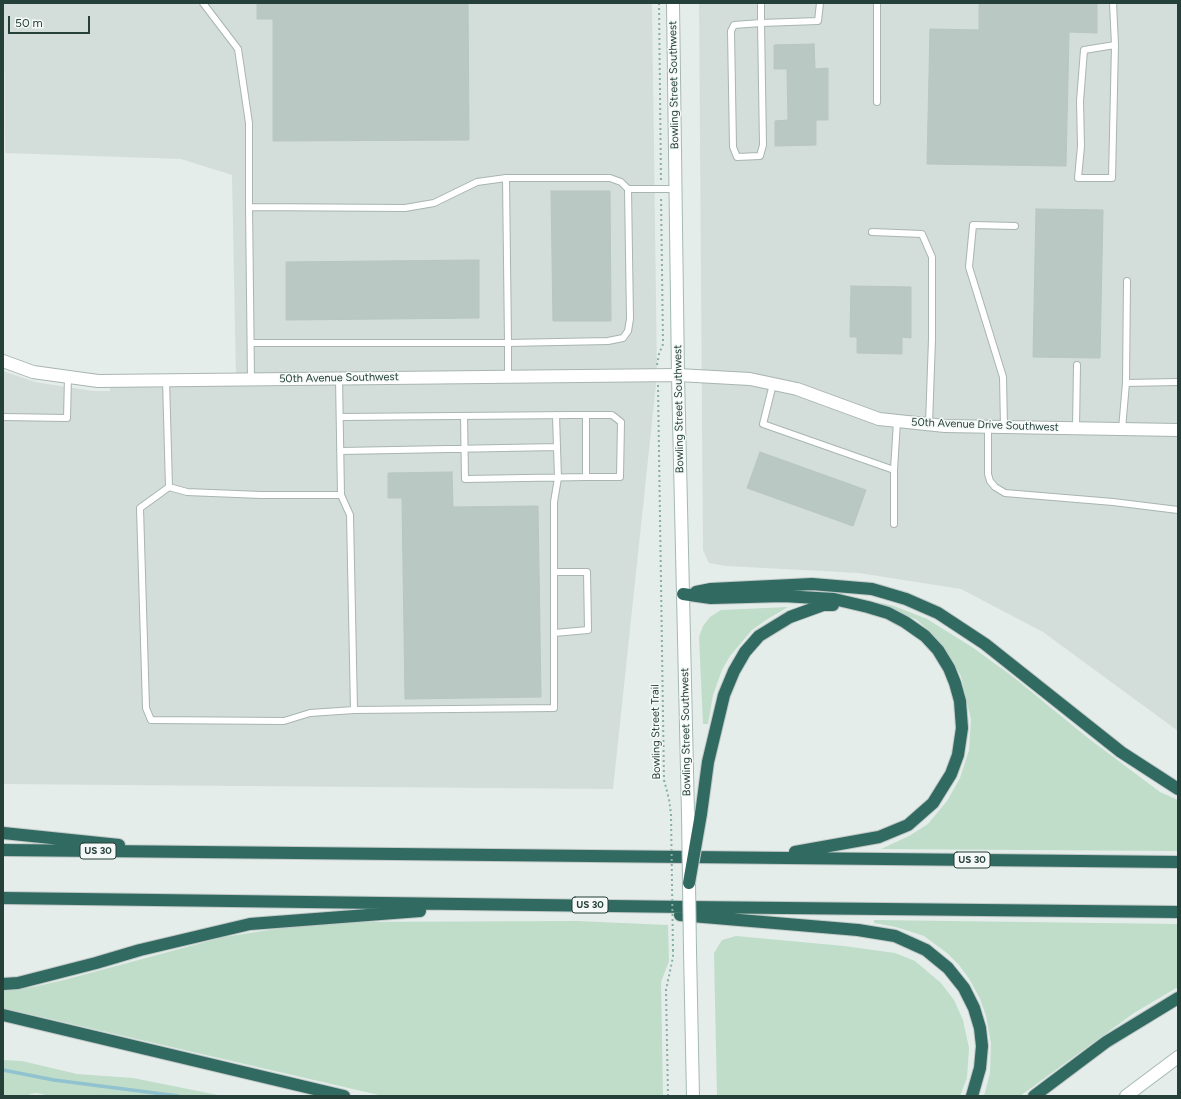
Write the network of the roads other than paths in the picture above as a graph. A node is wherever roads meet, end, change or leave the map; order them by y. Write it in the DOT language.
graph roads {
  1 [pos="203,3"];
  2 [pos="673,3"];
  3 [pos="761,3"];
  4 [pos="820,3"];
  5 [pos="877,3"];
  6 [pos="1113,3"];
  7 [pos="761,23"];
  8 [pos="1115,45"];
  9 [pos="877,102"];
  10 [pos="506,178"];
  11 [pos="628,189"];
  12 [pos="676,189"];
  13 [pos="249,207"];
  14 [pos="1015,226"];
  15 [pos="872,232"];
  16 [pos="1127,281"];
  17 [pos="508,343"];
  18 [pos="251,344"];
  19 [pos="3,361"];
  20 [pos="1077,365"];
  21 [pos="678,375"];
  22 [pos="68,377"];
  23 [pos="508,377"];
  24 [pos="339,378"];
  25 [pos="251,379"];
  26 [pos="166,380"];
  27 [pos="1178,382"];
  28 [pos="1126,383"];
  29 [pos="773,384"];
  30 [pos="556,415"];
  31 [pos="586,415"];
  32 [pos="464,416"];
  33 [pos="3,417"];
  34 [pos="340,417"];
  35 [pos="897,421"];
  36 [pos="929,424"];
  37 [pos="988,427"];
  38 [pos="1004,427"];
  39 [pos="1076,428"];
  40 [pos="1122,429"];
  41 [pos="1178,430"];
  42 [pos="557,447"];
  43 [pos="464,449"];
  44 [pos="340,451"];
  45 [pos="894,470"];
  46 [pos="558,478"];
  47 [pos="586,478"];
  48 [pos="169,487"];
  49 [pos="341,495"];
  50 [pos="1178,510"];
  51 [pos="894,524"];
  52 [pos="554,572"];
  53 [pos="683,594"];
  54 [pos="868,607"];
  55 [pos="554,633"];
  56 [pos="354,710"];
  57 [pos="1178,788"];
  58 [pos="3,833"];
  59 [pos="3,850"];
  60 [pos="194,852"];
  61 [pos="767,858"];
  62 [pos="1178,862"];
  63 [pos="689,883"];
  64 [pos="3,898"];
  65 [pos="496,905"];
  66 [pos="573,905"];
  67 [pos="1178,912"];
  68 [pos="3,984"];
  69 [pos="1178,998"];
  70 [pos="3,1015"];
  71 [pos="1178,1057"];
  72 [pos="344,1096"];
  73 [pos="693,1096"];
  74 [pos="972,1096"];
  75 [pos="1034,1096"];
  76 [pos="1126,1096"];
  1 -- 13 [label="lane"];
  2 -- 12 [label="street, Bowling Street Southwest"];
  3 -- 7 [label="lane"];
  4 -- 7 [label="lane"];
  5 -- 9 [label="lane"];
  6 -- 8 [label="lane"];
  7 -- 7 [label="lane"];
  8 -- 8 [label="lane"];
  10 -- 11 [label="lane"];
  10 -- 13 [label="lane"];
  10 -- 17 [label="lane"];
  11 -- 12 [label="lane"];
  11 -- 17 [label="lane"];
  12 -- 21 [label="street, Bowling Street Southwest"];
  13 -- 18 [label="lane"];
  14 -- 38 [label="lane"];
  15 -- 36 [label="lane"];
  16 -- 28 [label="lane"];
  17 -- 18 [label="lane"];
  17 -- 23 [label="lane"];
  18 -- 25 [label="lane"];
  19 -- 22 [label="street, 50th Avenue Southwest"];
  20 -- 39 [label="lane"];
  21 -- 23 [label="street, 50th Avenue Southwest"];
  21 -- 29 [label="street, 50th Avenue Drive Southwest"];
  21 -- 53 [label="street, Bowling Street Southwest"];
  22 -- 26 [label="street, 50th Avenue Southwest"];
  22 -- 33 [label="lane"];
  23 -- 24 [label="street, 50th Avenue Southwest"];
  24 -- 25 [label="street, 50th Avenue Southwest"];
  24 -- 34 [label="lane"];
  25 -- 26 [label="street, 50th Avenue Southwest"];
  26 -- 48 [label="lane"];
  27 -- 28 [label="lane"];
  28 -- 40 [label="lane"];
  29 -- 35 [label="street, 50th Avenue Drive Southwest"];
  29 -- 45 [label="lane"];
  30 -- 31 [label="lane"];
  30 -- 32 [label="lane"];
  30 -- 42 [label="lane"];
  31 -- 47 [label="lane"];
  31 -- 47 [label="lane"];
  32 -- 34 [label="lane"];
  32 -- 43 [label="lane"];
  34 -- 44 [label="lane"];
  35 -- 36 [label="street, 50th Avenue Drive Southwest"];
  35 -- 45 [label="lane"];
  36 -- 37 [label="street, 50th Avenue Drive Southwest"];
  37 -- 38 [label="street, 50th Avenue Drive Southwest"];
  37 -- 50 [label="lane"];
  38 -- 39 [label="street, 50th Avenue Drive Southwest"];
  39 -- 40 [label="street, 50th Avenue Drive Southwest"];
  40 -- 41 [label="street, 50th Avenue Drive Southwest"];
  42 -- 43 [label="lane"];
  42 -- 46 [label="lane"];
  43 -- 44 [label="lane"];
  43 -- 46 [label="lane"];
  44 -- 49 [label="lane"];
  45 -- 51 [label="lane"];
  46 -- 47 [label="lane"];
  46 -- 52 [label="lane"];
  48 -- 49 [label="lane"];
  48 -- 56 [label="lane"];
  49 -- 56 [label="lane"];
  52 -- 55 [label="lane"];
  52 -- 55 [label="lane"];
  53 -- 54 [label="highway"];
  53 -- 57 [label="highway"];
  53 -- 63 [label="street, Bowling Street Southwest, bridge"];
  54 -- 61 [label="highway"];
  54 -- 63 [label="highway, bridge"];
  55 -- 56 [label="lane"];
  58 -- 60 [label="highway"];
  59 -- 60 [label="highway, US 30"];
  60 -- 61 [label="highway, US 30"];
  61 -- 62 [label="highway, US 30"];
  63 -- 73 [label="street, Bowling Street Southwest, bridge"];
  64 -- 65 [label="highway, US 30"];
  65 -- 66 [label="highway, US 30"];
  65 -- 68 [label="highway"];
  66 -- 67 [label="highway, US 30"];
  66 -- 74 [label="highway"];
  69 -- 75 [label="highway"];
  70 -- 72 [label="highway"];
  71 -- 76 [label="street"];
}
